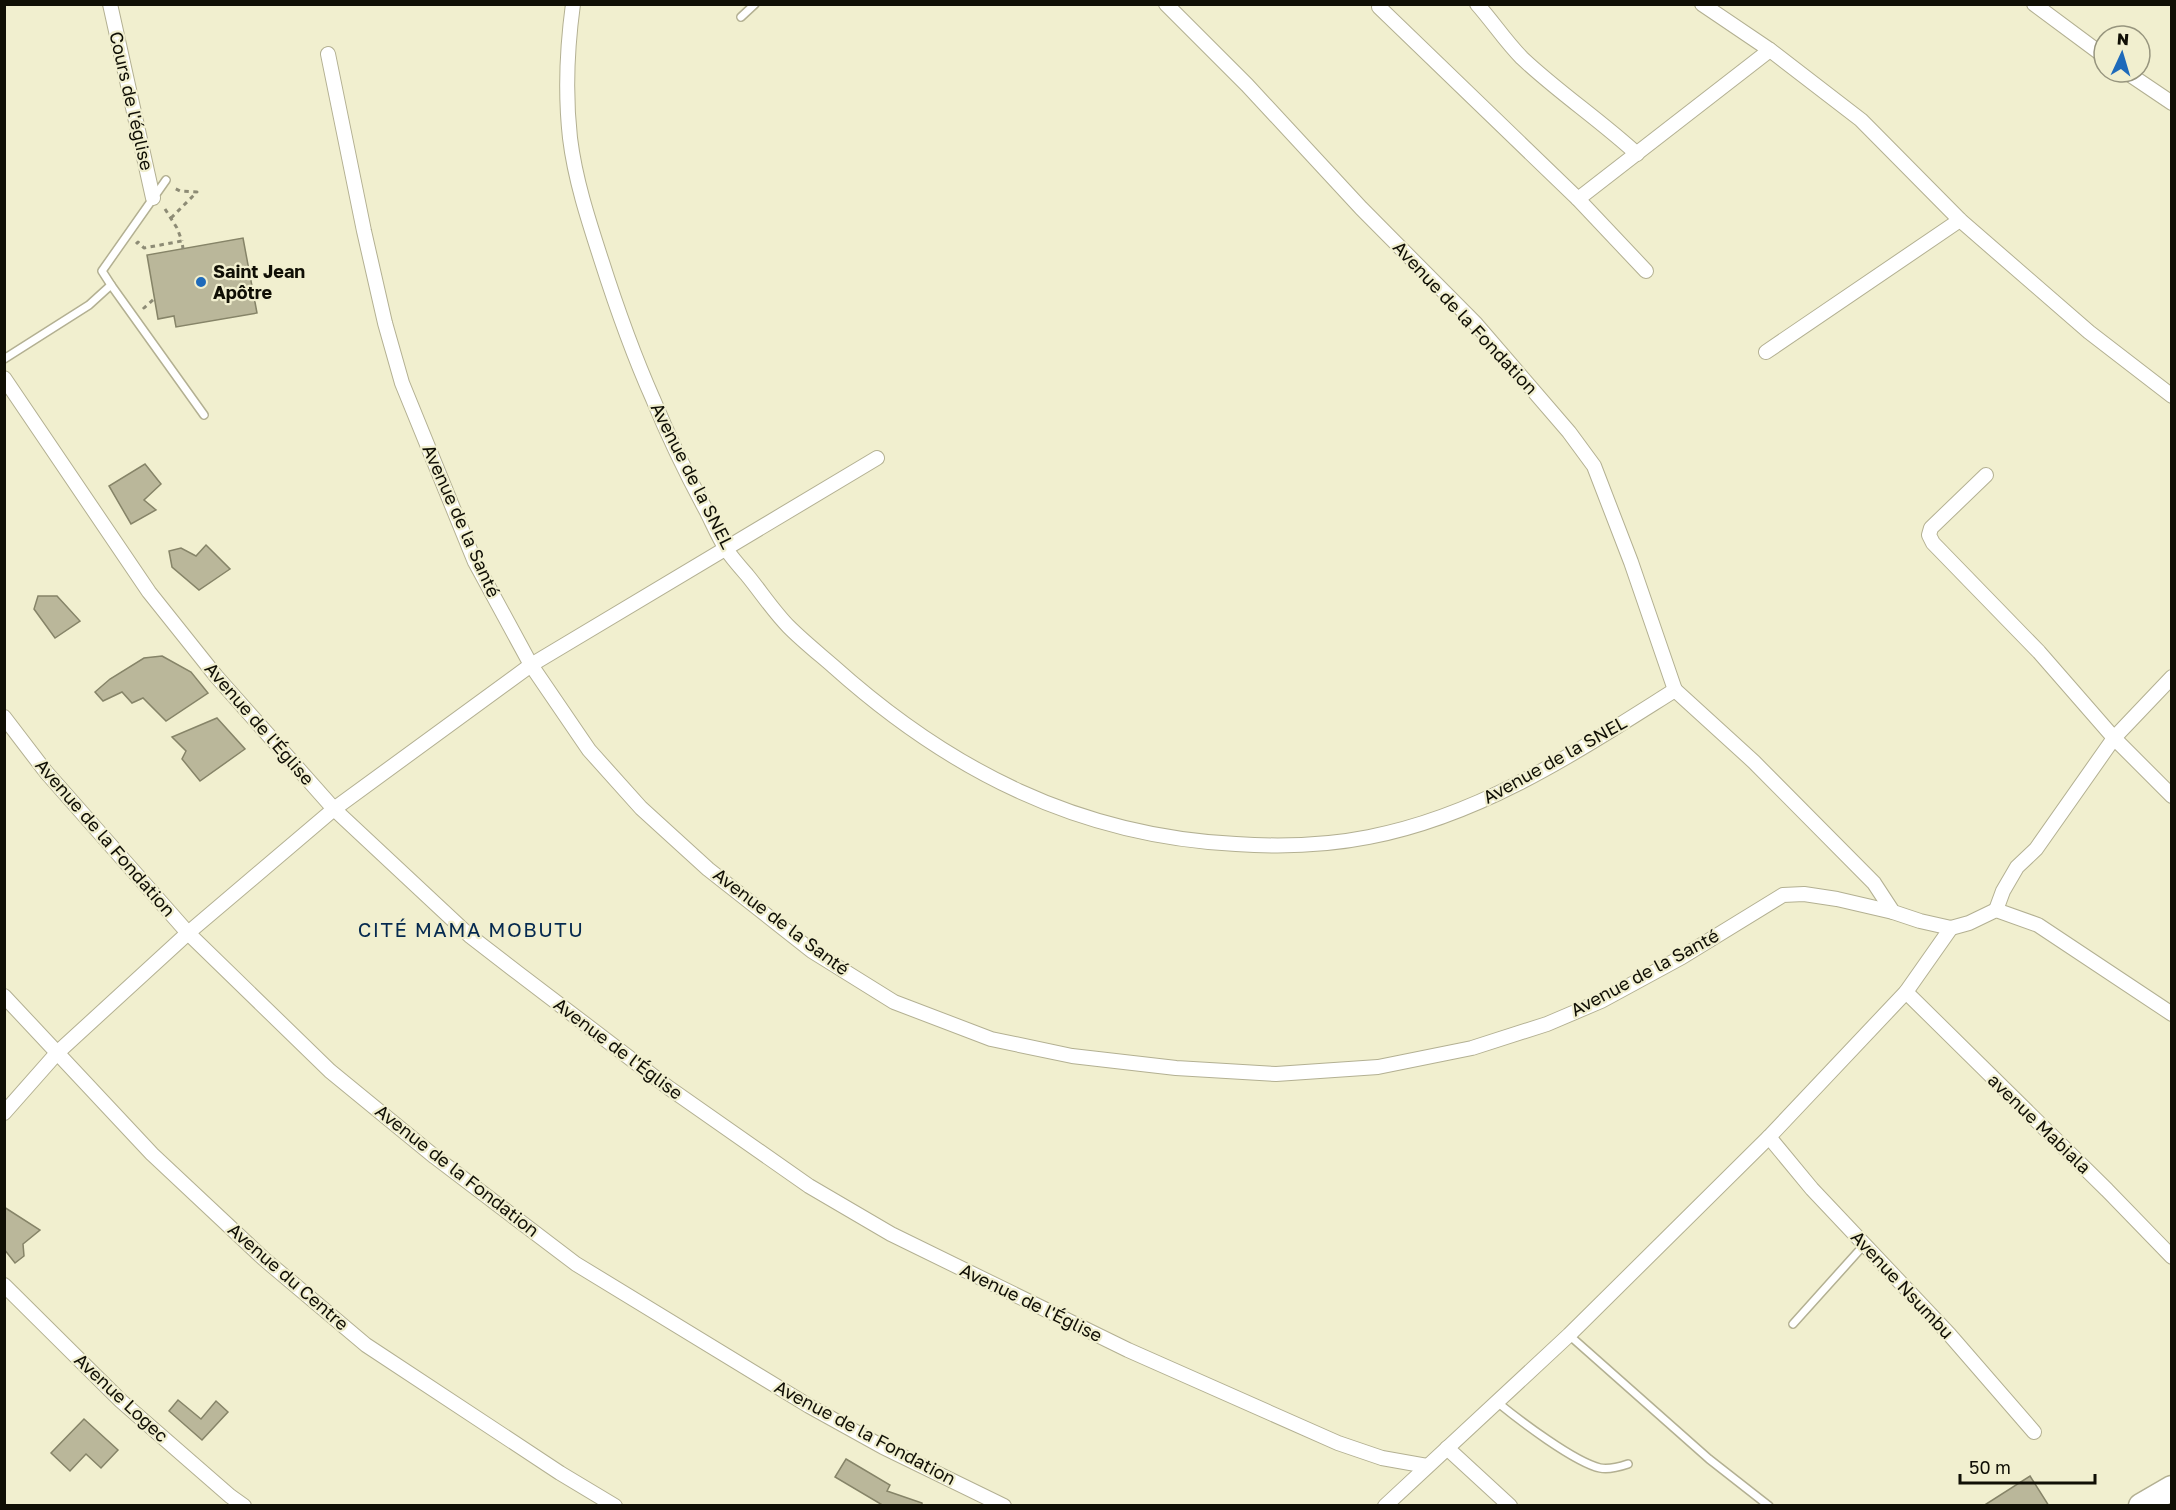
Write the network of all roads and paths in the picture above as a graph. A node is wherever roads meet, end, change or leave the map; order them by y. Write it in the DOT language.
graph roads {
  1 [pos="110,4"];
  2 [pos="573,4"];
  3 [pos="755,4"];
  4 [pos="1166,4"];
  5 [pos="1477,4"];
  6 [pos="1702,4"];
  7 [pos="2034,4"];
  8 [pos="1379,7"];
  9 [pos="741,17"];
  10 [pos="2092,47"];
  11 [pos="1770,50"];
  12 [pos="328,54"];
  13 [pos="2144,84"];
  14 [pos="2172,103"];
  15 [pos="1637,154"];
  16 [pos="165,181"];
  17 [pos="153,198"];
  18 [pos="1578,200"];
  19 [pos="171,219"];
  20 [pos="1960,220"];
  21 [pos="182,241"];
  22 [pos="183,249"];
  23 [pos="131,252"];
  24 [pos="1646,271"];
  25 [pos="111,285"];
  26 [pos="1766,352"];
  27 [pos="4,359"];
  28 [pos="4,378"];
  29 [pos="2172,396"];
  30 [pos="204,415"];
  31 [pos="877,458"];
  32 [pos="1986,475"];
  33 [pos="726,549"];
  34 [pos="531,665"];
  35 [pos="2172,677"];
  36 [pos="1675,690"];
  37 [pos="4,717"];
  38 [pos="2114,738"];
  39 [pos="2172,796"];
  40 [pos="334,809"];
  41 [pos="1995,910"];
  42 [pos="1893,912"];
  43 [pos="1951,928"];
  44 [pos="188,933"];
  45 [pos="1906,992"];
  46 [pos="4,996"];
  47 [pos="2172,1014"];
  48 [pos="57,1053"];
  49 [pos="4,1113"];
  50 [pos="1769,1137"];
  51 [pos="1864,1245"];
  52 [pos="2172,1257"];
  53 [pos="4,1285"];
  54 [pos="1793,1324"];
  55 [pos="1569,1335"];
  56 [pos="1497,1402"];
  57 [pos="2034,1432"];
  58 [pos="1447,1448"];
  59 [pos="1628,1464"];
  60 [pos="1427,1466"];
  61 [pos="2172,1488"];
  62 [pos="244,1506"];
  63 [pos="615,1506"];
  64 [pos="1004,1506"];
  65 [pos="1385,1506"];
  66 [pos="1510,1506"];
  67 [pos="1769,1506"];
  68 [pos="2141,1506"];
  1 -- 17 [label="street, Cours de l'église"];
  2 -- 33 [label="street, Avenue de la SNEL"];
  3 -- 9 [label="lane"];
  4 -- 36 [label="street, Avenue de la Fondation"];
  5 -- 15 [label="street"];
  6 -- 11 [label="street"];
  7 -- 10 [label="street"];
  8 -- 18 [label="street"];
  11 -- 15 [label="street"];
  11 -- 20 [label="street"];
  12 -- 34 [label="street, Avenue de la Santé"];
  13 -- 14 [label="street"];
  15 -- 18 [label="street"];
  16 -- 17 [label="lane"];
  16 -- 19 [label="path"];
  17 -- 19 [label="path"];
  17 -- 25 [label="lane"];
  18 -- 24 [label="street"];
  19 -- 21 [label="path"];
  20 -- 26 [label="street"];
  20 -- 29 [label="street"];
  21 -- 22 [label="path"];
  21 -- 23 [label="path"];
  25 -- 27 [label="lane"];
  25 -- 30 [label="lane"];
  28 -- 40 [label="street, Avenue de l'Église"];
  31 -- 33 [label="street"];
  32 -- 38 [label="street"];
  33 -- 34 [label="street"];
  33 -- 36 [label="street, Avenue de la SNEL"];
  34 -- 40 [label="street"];
  34 -- 42 [label="street, Avenue de la Santé"];
  35 -- 38 [label="street"];
  36 -- 42 [label="street"];
  37 -- 44 [label="street, Avenue de la Fondation"];
  38 -- 39 [label="street"];
  38 -- 41 [label="street"];
  40 -- 44 [label="street"];
  40 -- 60 [label="street, Avenue de l'Église"];
  41 -- 43 [label="street"];
  41 -- 47 [label="street"];
  42 -- 43 [label="street"];
  43 -- 45 [label="street"];
  44 -- 48 [label="street"];
  44 -- 64 [label="street, Avenue de la Fondation"];
  45 -- 50 [label="street"];
  45 -- 52 [label="street, avenue Mabiala"];
  46 -- 48 [label="street, Avenue du Centre"];
  48 -- 49 [label="street"];
  48 -- 63 [label="street, Avenue du Centre"];
  50 -- 51 [label="street, Avenue Nsumbu"];
  50 -- 55 [label="street"];
  51 -- 54 [label="lane"];
  51 -- 57 [label="street, Avenue Nsumbu"];
  53 -- 62 [label="street, Avenue Logec"];
  55 -- 56 [label="street"];
  55 -- 67 [label="lane"];
  56 -- 58 [label="street"];
  56 -- 59 [label="lane"];
  58 -- 60 [label="street"];
  58 -- 66 [label="street"];
  60 -- 65 [label="street"];
  61 -- 68 [label="highway"];
}
